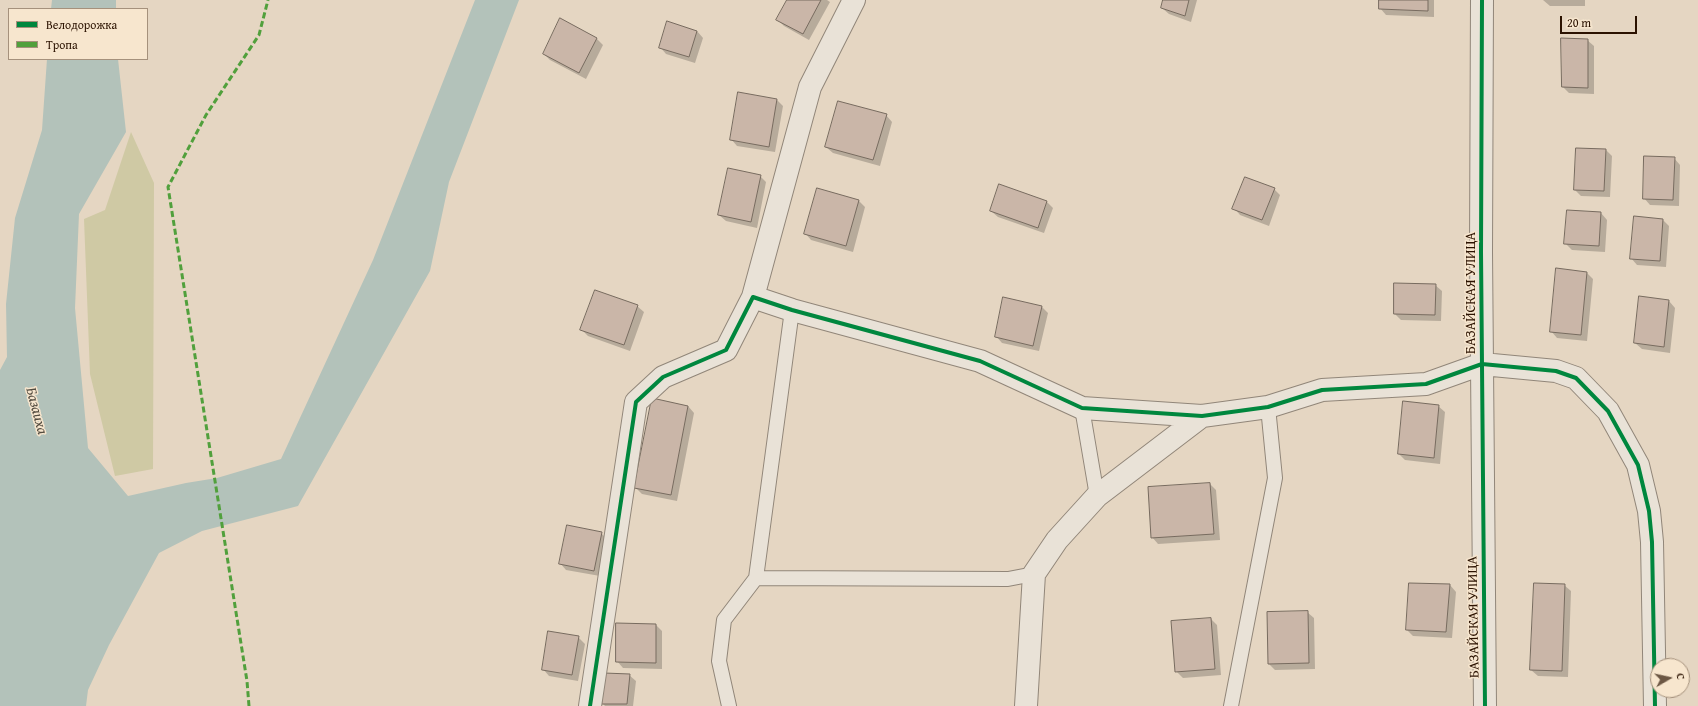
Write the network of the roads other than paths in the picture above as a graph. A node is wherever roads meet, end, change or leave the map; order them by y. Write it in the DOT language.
graph roads {
  1 [pos="854,0"];
  2 [pos="1482,0"];
  3 [pos="753,297"];
  4 [pos="792,310"];
  5 [pos="1482,364"];
  6 [pos="1268,407"];
  7 [pos="1082,408"];
  8 [pos="1202,416"];
  9 [pos="1097,496"];
  10 [pos="1034,574"];
  11 [pos="756,578"];
  12 [pos="590,706"];
  13 [pos="729,706"];
  14 [pos="1026,706"];
  15 [pos="1230,706"];
  16 [pos="1486,706"];
  17 [pos="1655,706"];
  1 -- 3 [label="street"];
  2 -- 5 [label="street, БАЗАЙСКАЯ УЛИЦА"];
  3 -- 4 [label="street"];
  3 -- 12 [label="street"];
  4 -- 7 [label="street"];
  4 -- 11 [label="lane"];
  5 -- 6 [label="street"];
  5 -- 16 [label="street, БАЗАЙСКАЯ УЛИЦА"];
  5 -- 17 [label="street"];
  6 -- 8 [label="street"];
  6 -- 15 [label="lane"];
  7 -- 8 [label="street"];
  7 -- 9 [label="lane"];
  8 -- 9 [label="street"];
  9 -- 10 [label="street"];
  10 -- 11 [label="lane"];
  10 -- 14 [label="street"];
  11 -- 13 [label="lane"];
}
